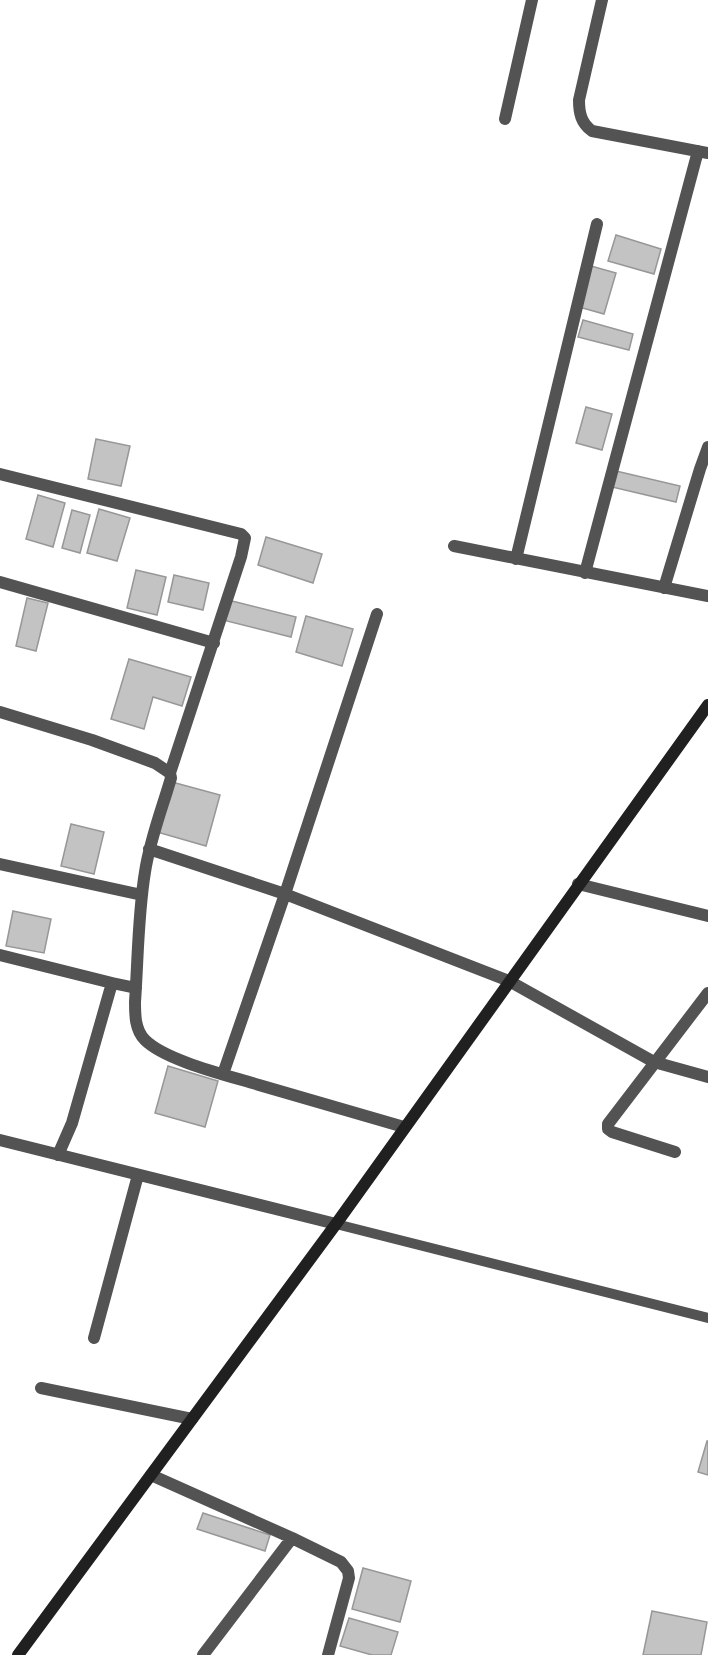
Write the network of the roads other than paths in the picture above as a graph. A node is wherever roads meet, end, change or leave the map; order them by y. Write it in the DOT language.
graph roads {
  1 [pos="532,0"];
  2 [pos="602,0"];
  3 [pos="505,118"];
  4 [pos="703,152"];
  5 [pos="597,224"];
  6 [pos="708,447"];
  7 [pos="0,474"];
  8 [pos="453,546"];
  9 [pos="516,559"];
  10 [pos="585,573"];
  11 [pos="0,582"];
  12 [pos="664,588"];
  13 [pos="708,597"];
  14 [pos="376,614"];
  15 [pos="214,643"];
  16 [pos="708,705"];
  17 [pos="0,712"];
  18 [pos="170,773"];
  19 [pos="149,849"];
  20 [pos="0,864"];
  21 [pos="578,884"];
  22 [pos="285,894"];
  23 [pos="142,895"];
  24 [pos="708,916"];
  25 [pos="0,955"];
  26 [pos="509,981"];
  27 [pos="111,983"];
  28 [pos="136,988"];
  29 [pos="708,993"];
  30 [pos="654,1062"];
  31 [pos="223,1074"];
  32 [pos="708,1077"];
  33 [pos="404,1127"];
  34 [pos="0,1140"];
  35 [pos="675,1152"];
  36 [pos="58,1155"];
  37 [pos="138,1174"];
  38 [pos="336,1224"];
  39 [pos="708,1318"];
  40 [pos="94,1338"];
  41 [pos="41,1388"];
  42 [pos="192,1419"];
  43 [pos="152,1475"];
  44 [pos="292,1538"];
  45 [pos="18,1655"];
  46 [pos="202,1655"];
  47 [pos="328,1655"];
  1 -- 3 [label="street"];
  2 -- 4 [label="street"];
  4 -- 10 [label="street"];
  5 -- 9 [label="street"];
  6 -- 12 [label="street"];
  7 -- 15 [label="street"];
  8 -- 9 [label="street"];
  9 -- 10 [label="street"];
  10 -- 12 [label="street"];
  11 -- 15 [label="street"];
  12 -- 13 [label="street"];
  14 -- 22 [label="street"];
  15 -- 18 [label="street"];
  16 -- 21 [label="street"];
  17 -- 18 [label="street"];
  18 -- 19 [label="street"];
  19 -- 22 [label="street"];
  19 -- 23 [label="street"];
  20 -- 23 [label="street"];
  21 -- 24 [label="street"];
  21 -- 26 [label="street"];
  22 -- 26 [label="street"];
  22 -- 31 [label="street"];
  23 -- 28 [label="street"];
  25 -- 27 [label="street"];
  26 -- 30 [label="street"];
  26 -- 33 [label="street"];
  27 -- 28 [label="street"];
  27 -- 36 [label="street"];
  28 -- 31 [label="street"];
  29 -- 30 [label="street"];
  30 -- 32 [label="street"];
  30 -- 35 [label="street"];
  31 -- 33 [label="street"];
  33 -- 38 [label="street"];
  34 -- 36 [label="street"];
  36 -- 37 [label="street"];
  37 -- 38 [label="street"];
  37 -- 40 [label="street"];
  38 -- 39 [label="lane"];
  38 -- 42 [label="street"];
  41 -- 42 [label="street"];
  42 -- 43 [label="street"];
  43 -- 44 [label="street"];
  43 -- 45 [label="street"];
  44 -- 46 [label="street"];
  44 -- 47 [label="street"];
}
